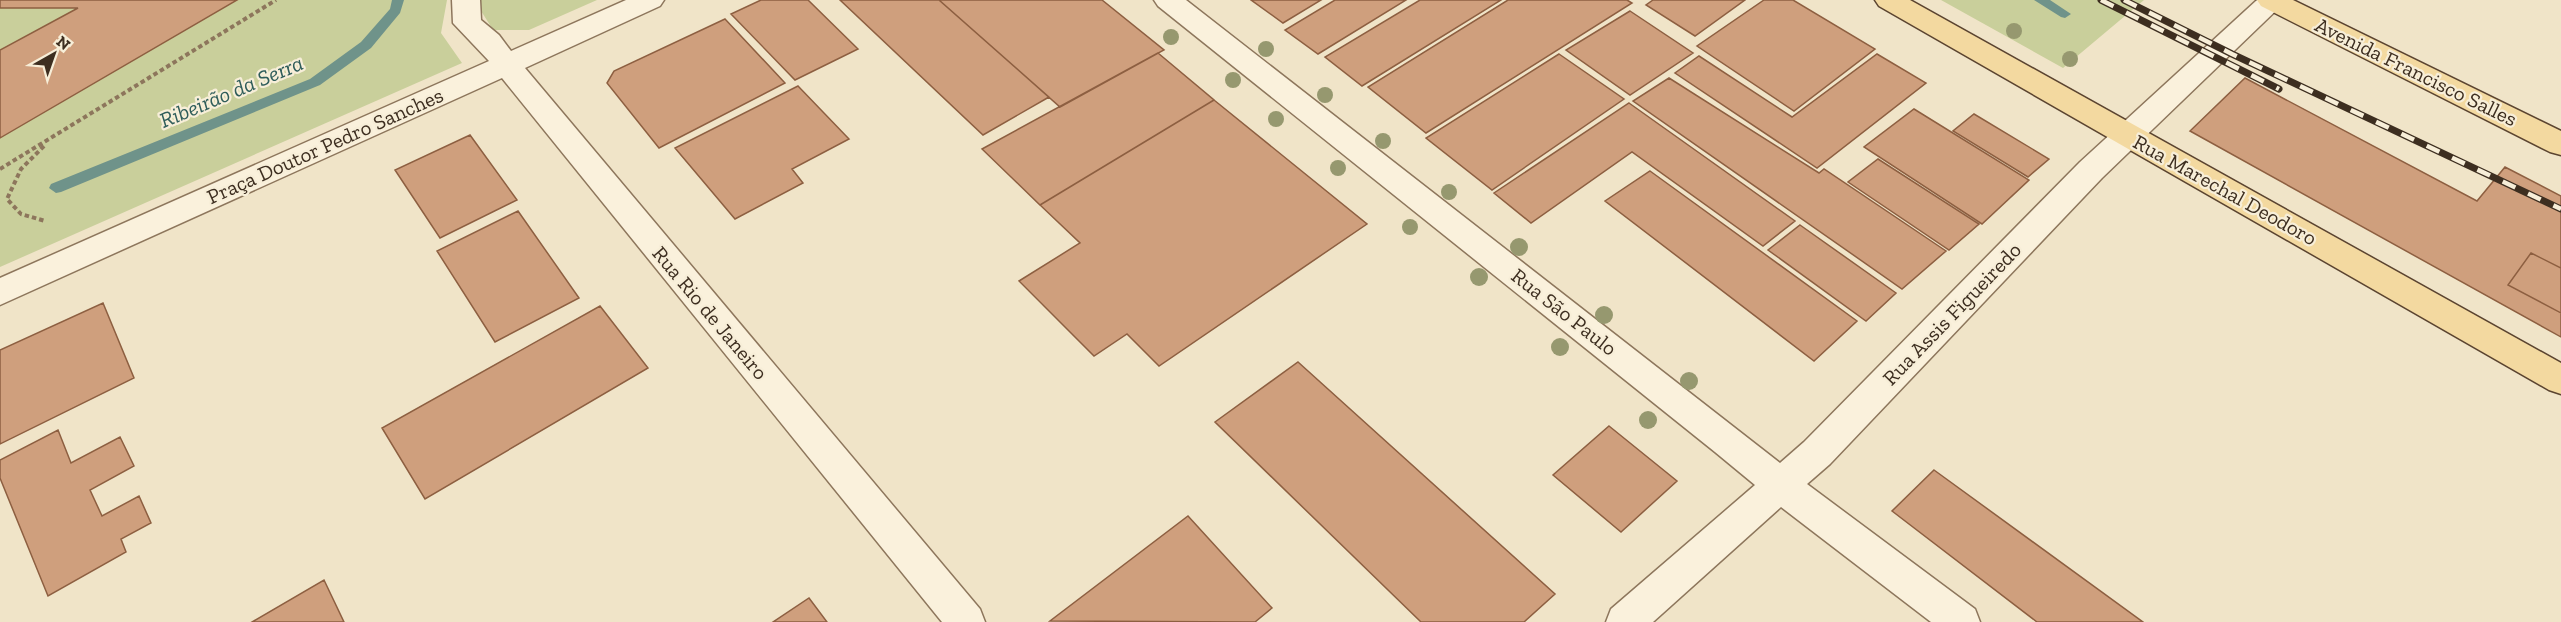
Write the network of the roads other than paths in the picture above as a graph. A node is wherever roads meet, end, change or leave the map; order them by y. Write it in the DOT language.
graph roads {
  1 [pos="466,0"];
  2 [pos="650,0"];
  3 [pos="1168,0"];
  4 [pos="1889,0"];
  5 [pos="2272,0"];
  6 [pos="507,65"];
  7 [pos="2128,135"];
  8 [pos="2561,144"];
  9 [pos="0,292"];
  10 [pos="2561,380"];
  11 [pos="1781,486"];
  12 [pos="966,622"];
  13 [pos="1625,622"];
  14 [pos="1961,622"];
  1 -- 6 [label="street, Rua Rio de Janeiro"];
  2 -- 6 [label="street, Praça Doutor Pedro Sanches"];
  3 -- 11 [label="street, Rua São Paulo"];
  4 -- 7 [label="main road, Rua Marechal Deodoro"];
  5 -- 7 [label="street, Rua Assis Figueiredo"];
  5 -- 8 [label="main road, Avenida Francisco Salles"];
  6 -- 9 [label="street, Praça Doutor Pedro Sanches"];
  6 -- 12 [label="street, Rua Rio de Janeiro"];
  7 -- 10 [label="main road, Rua Marechal Deodoro"];
  7 -- 11 [label="street, Rua Assis Figueiredo"];
  11 -- 13 [label="street, Rua Assis Figueiredo"];
  11 -- 14 [label="street, Rua São Paulo"];
}
